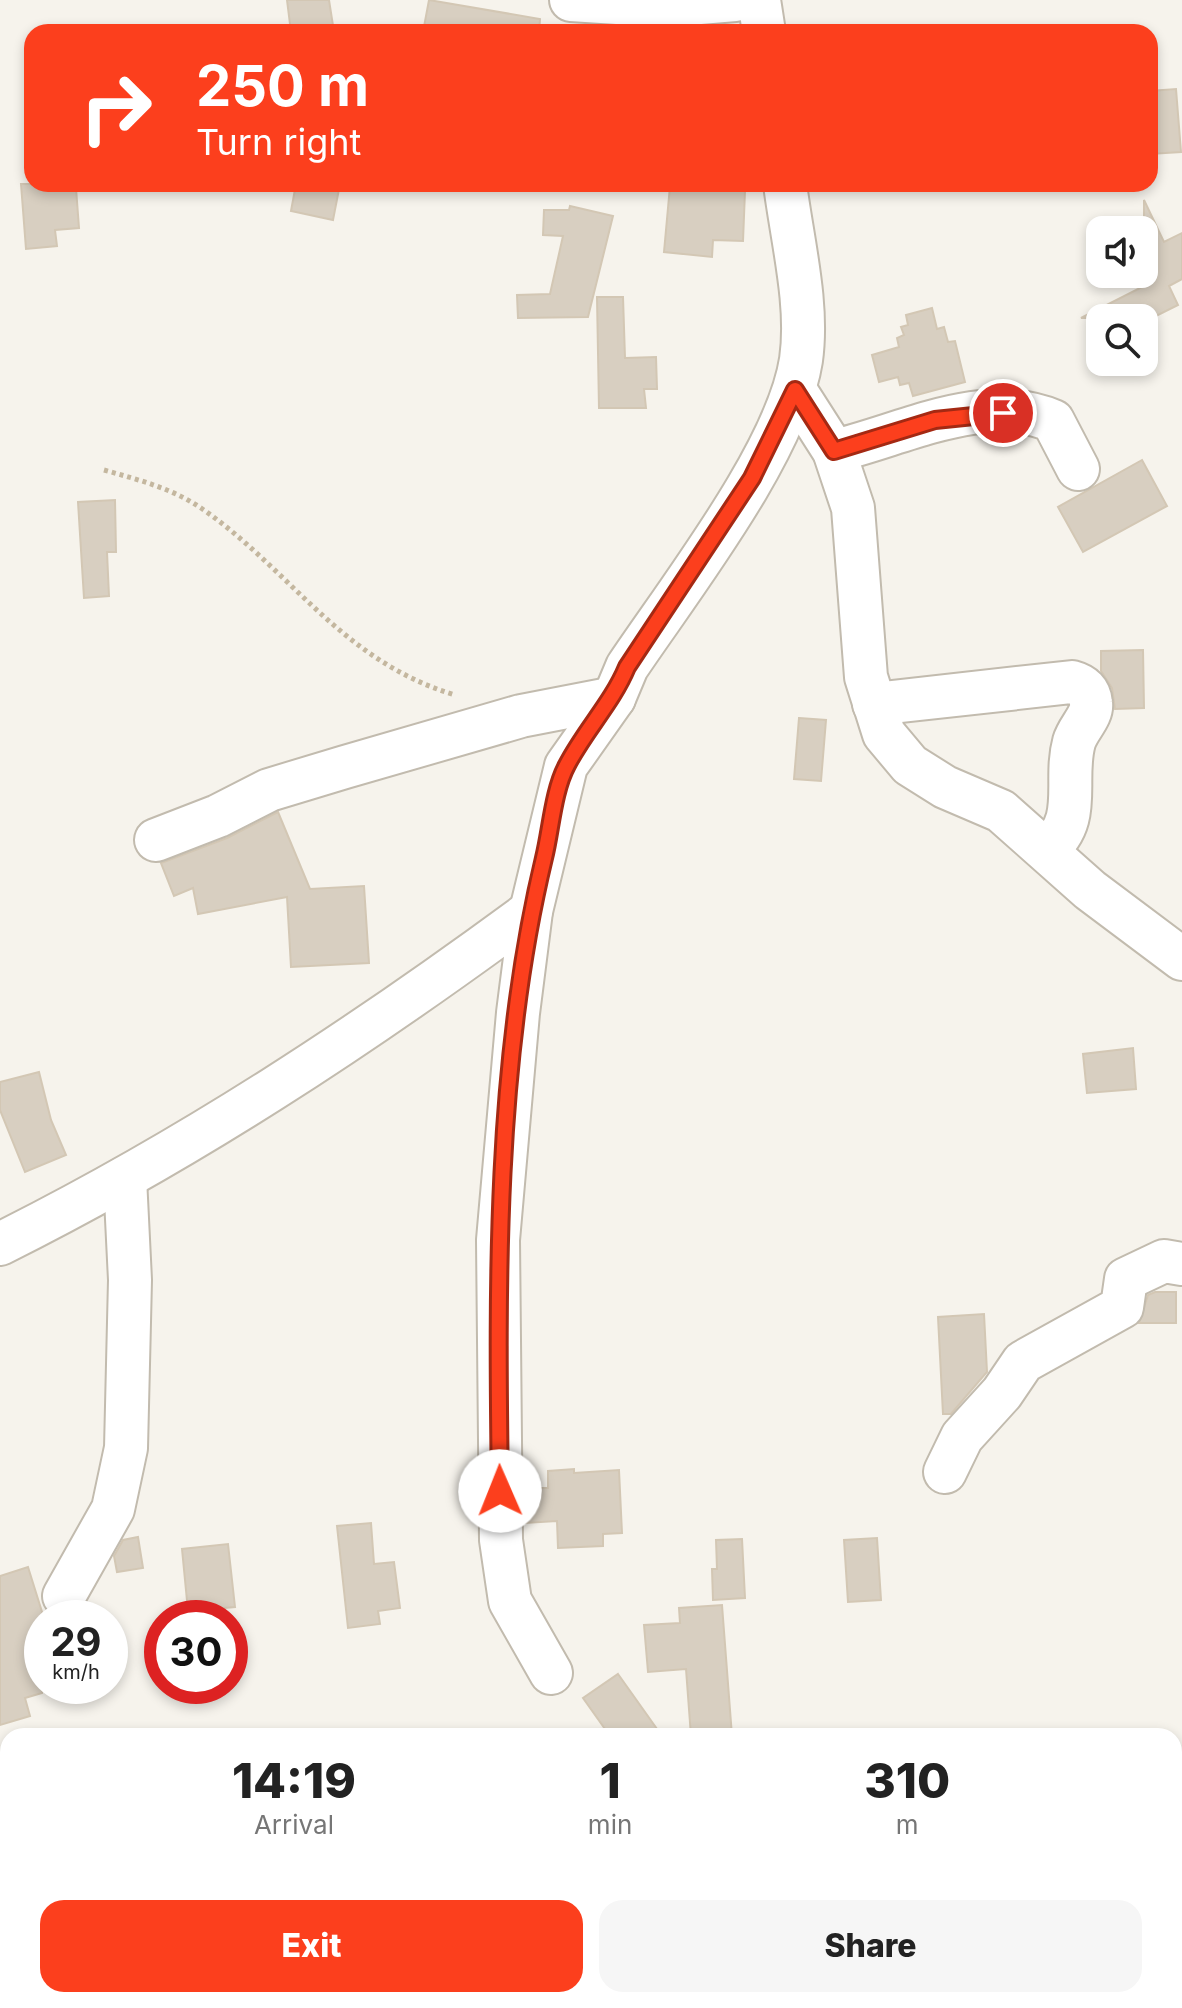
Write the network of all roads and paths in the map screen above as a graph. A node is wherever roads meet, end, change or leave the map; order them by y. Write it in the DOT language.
graph roads {
  1 [pos="571,0"];
  2 [pos="735,0"];
  3 [pos="759,0"];
  4 [pos="763,24"];
  5 [pos="786,192"];
  6 [pos="795,390"];
  7 [pos="834,451"];
  8 [pos="1078,469"];
  9 [pos="104,470"];
  10 [pos="462,698"];
  11 [pos="614,698"];
  12 [pos="874,704"];
  13 [pos="156,840"];
  14 [pos="1046,850"];
  15 [pos="531,911"];
  16 [pos="1179,949"];
  17 [pos="125,1178"];
  18 [pos="0,1244"];
  19 [pos="1182,1264"];
  20 [pos="945,1472"];
  21 [pos="64,1596"];
  22 [pos="551,1673"];
  1 -- 2 [label="street"];
  3 -- 4 [label="street"];
  5 -- 6 [label="street"];
  6 -- 7 [label="street"];
  6 -- 11 [label="street"];
  7 -- 8 [label="street"];
  7 -- 12 [label="street"];
  9 -- 10 [label="path"];
  11 -- 13 [label="street"];
  11 -- 15 [label="street"];
  12 -- 14 [label="street"];
  12 -- 14 [label="street"];
  14 -- 16 [label="street"];
  15 -- 17 [label="street"];
  15 -- 22 [label="street"];
  17 -- 18 [label="street"];
  17 -- 21 [label="street"];
  19 -- 20 [label="street"];
}
